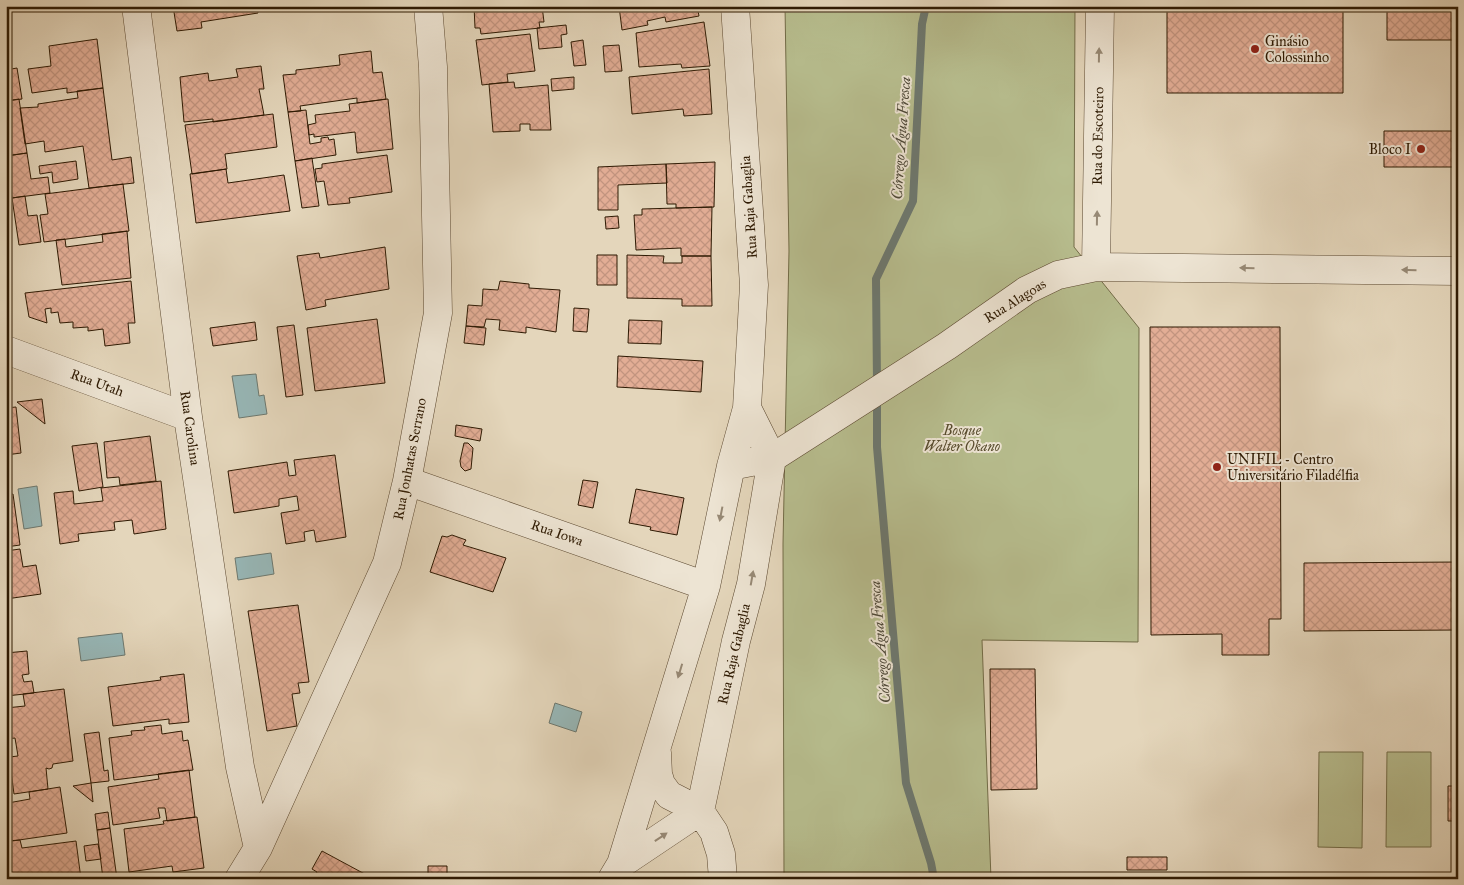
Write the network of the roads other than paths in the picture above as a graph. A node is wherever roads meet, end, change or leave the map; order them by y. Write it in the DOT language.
graph roads {
  1 [pos="136,6"];
  2 [pos="428,6"];
  3 [pos="735,6"];
  4 [pos="1100,6"];
  5 [pos="1096,267"];
  6 [pos="1458,271"];
  7 [pos="6,350"];
  8 [pos="747,408"];
  9 [pos="188,417"];
  10 [pos="772,458"];
  11 [pos="731,466"];
  12 [pos="407,480"];
  13 [pos="706,586"];
  14 [pos="657,746"];
  15 [pos="700,811"];
  16 [pos="258,848"];
  17 [pos="617,872"];
  18 [pos="239,879"];
  19 [pos="723,879"];
  1 -- 9 [label="street, Rua Carolina"];
  2 -- 12 [label="street, Rua Jonhatas Serrano"];
  3 -- 8 [label="street, Rua Raja Gabaglia"];
  5 -- 4 [label="street, Rua do Escoteiro, one-way"];
  6 -- 5 [label="street, Rua Alagoas, one-way"];
  5 -- 10 [label="street, Rua Alagoas"];
  7 -- 9 [label="street, Rua Utah"];
  8 -- 10 [label="street, Rua Raja Gabaglia"];
  8 -- 11 [label="street, Rua Raja Gabaglia"];
  9 -- 16 [label="street, Rua Carolina"];
  10 -- 11 [label="street, Rua Alagoas"];
  15 -- 10 [label="street, Rua Raja Gabaglia, one-way"];
  11 -- 13 [label="street, Rua Raja Gabaglia, one-way"];
  12 -- 13 [label="street, Rua Iowa"];
  12 -- 16 [label="street, Rua Jonhatas Serrano"];
  13 -- 14 [label="street, Rua Raja Gabaglia, one-way"];
  14 -- 15 [label="street"];
  14 -- 17 [label="street, Rua Raja Gabaglia"];
  17 -- 15 [label="street, Rua Raja Gabaglia, one-way"];
  15 -- 19 [label="street"];
  16 -- 18 [label="street, Rua Jonhatas Serrano"];
}
